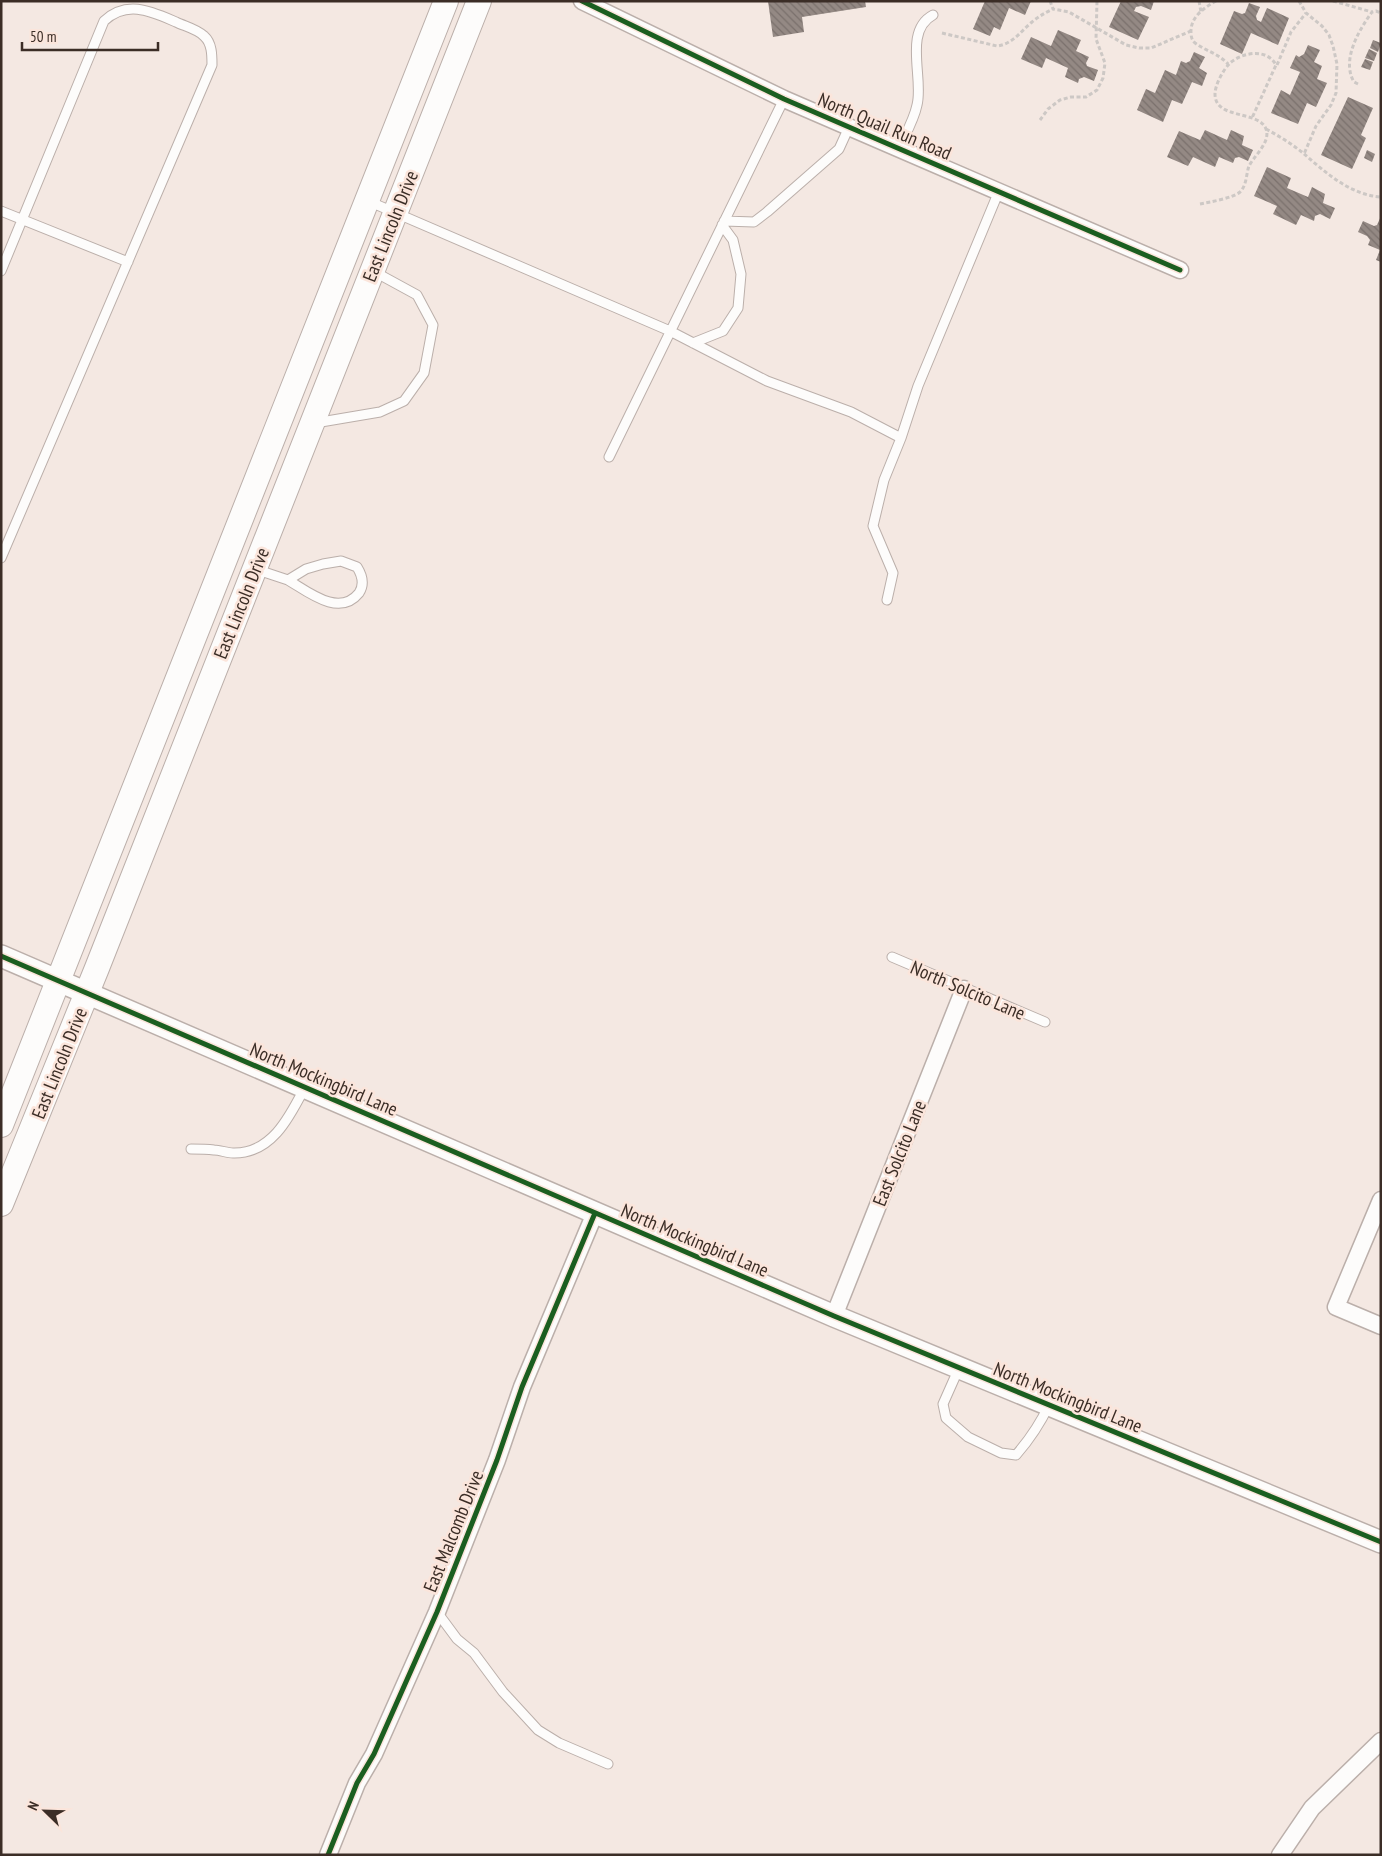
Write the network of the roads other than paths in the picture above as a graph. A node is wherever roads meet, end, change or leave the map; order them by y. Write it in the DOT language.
graph roads {
  1 [pos="446,1"];
  2 [pos="478,1"];
  3 [pos="582,1"];
  4 [pos="933,15"];
  5 [pos="784,99"];
  6 [pos="849,127"];
  7 [pos="900,148"];
  8 [pos="999,192"];
  9 [pos="367,201"];
  10 [pos="1,211"];
  11 [pos="396,213"];
  12 [pos="22,219"];
  13 [pos="723,223"];
  14 [pos="128,262"];
  15 [pos="1,270"];
  16 [pos="1180,270"];
  17 [pos="372,271"];
  18 [pos="670,331"];
  19 [pos="693,343"];
  20 [pos="312,424"];
  21 [pos="901,438"];
  22 [pos="609,457"];
  23 [pos="229,549"];
  24 [pos="1,558"];
  25 [pos="256,566"];
  26 [pos="288,580"];
  27 [pos="887,600"];
  28 [pos="1,956"];
  29 [pos="892,957"];
  30 [pos="58,980"];
  31 [pos="964,989"];
  32 [pos="87,992"];
  33 [pos="1045,1022"];
  34 [pos="305,1087"];
  35 [pos="1,1125"];
  36 [pos="191,1149"];
  37 [pos="1381,1200"];
  38 [pos="1,1204"];
  39 [pos="594,1213"];
  40 [pos="834,1316"];
  41 [pos="1381,1326"];
  42 [pos="959,1368"];
  43 [pos="1048,1405"];
  44 [pos="1381,1542"];
  45 [pos="437,1612"];
  46 [pos="1381,1741"];
  47 [pos="608,1764"];
  48 [pos="328,1855"];
  49 [pos="1280,1855"];
  1 -- 9 [label="main road, East Lincoln Drive"];
  2 -- 11 [label="main road, East Lincoln Drive"];
  3 -- 5 [label="street, North Quail Run Road"];
  4 -- 7 [label="lane"];
  5 -- 6 [label="street, North Quail Run Road"];
  5 -- 13 [label="lane"];
  6 -- 7 [label="street, North Quail Run Road"];
  6 -- 13 [label="lane"];
  7 -- 8 [label="street, North Quail Run Road"];
  8 -- 16 [label="street, North Quail Run Road"];
  8 -- 21 [label="lane"];
  9 -- 11 [label="lane"];
  9 -- 23 [label="main road, East Lincoln Drive"];
  10 -- 12 [label="lane"];
  11 -- 17 [label="main road, East Lincoln Drive"];
  11 -- 18 [label="lane"];
  12 -- 14 [label="lane"];
  12 -- 14 [label="lane"];
  12 -- 15 [label="lane"];
  13 -- 18 [label="lane"];
  13 -- 19 [label="lane"];
  14 -- 24 [label="lane"];
  17 -- 20 [label="main road, East Lincoln Drive"];
  17 -- 20 [label="lane"];
  18 -- 19 [label="lane"];
  18 -- 22 [label="lane"];
  19 -- 21 [label="lane"];
  20 -- 25 [label="main road, East Lincoln Drive"];
  21 -- 27 [label="lane"];
  23 -- 25 [label="main road"];
  23 -- 30 [label="main road, East Lincoln Drive"];
  25 -- 26 [label="lane"];
  25 -- 32 [label="main road, East Lincoln Drive"];
  26 -- 26 [label="lane"];
  28 -- 30 [label="street, North Mockingbird Lane"];
  29 -- 31 [label="lane, North Solcito Lane"];
  30 -- 32 [label="street, North Mockingbird Lane"];
  30 -- 35 [label="main road, East Lincoln Drive"];
  31 -- 33 [label="lane, North Solcito Lane"];
  31 -- 40 [label="street, East Solcito Lane"];
  32 -- 34 [label="street, North Mockingbird Lane"];
  32 -- 38 [label="main road, East Lincoln Drive"];
  34 -- 36 [label="lane"];
  34 -- 39 [label="street, North Mockingbird Lane"];
  37 -- 41 [label="street"];
  39 -- 40 [label="street, North Mockingbird Lane"];
  39 -- 45 [label="street, East Malcomb Drive"];
  40 -- 42 [label="street, North Mockingbird Lane"];
  42 -- 43 [label="street, North Mockingbird Lane"];
  42 -- 43 [label="lane"];
  43 -- 44 [label="street, North Mockingbird Lane"];
  45 -- 47 [label="lane"];
  45 -- 48 [label="street, East Malcomb Drive"];
  46 -- 49 [label="street"];
}
